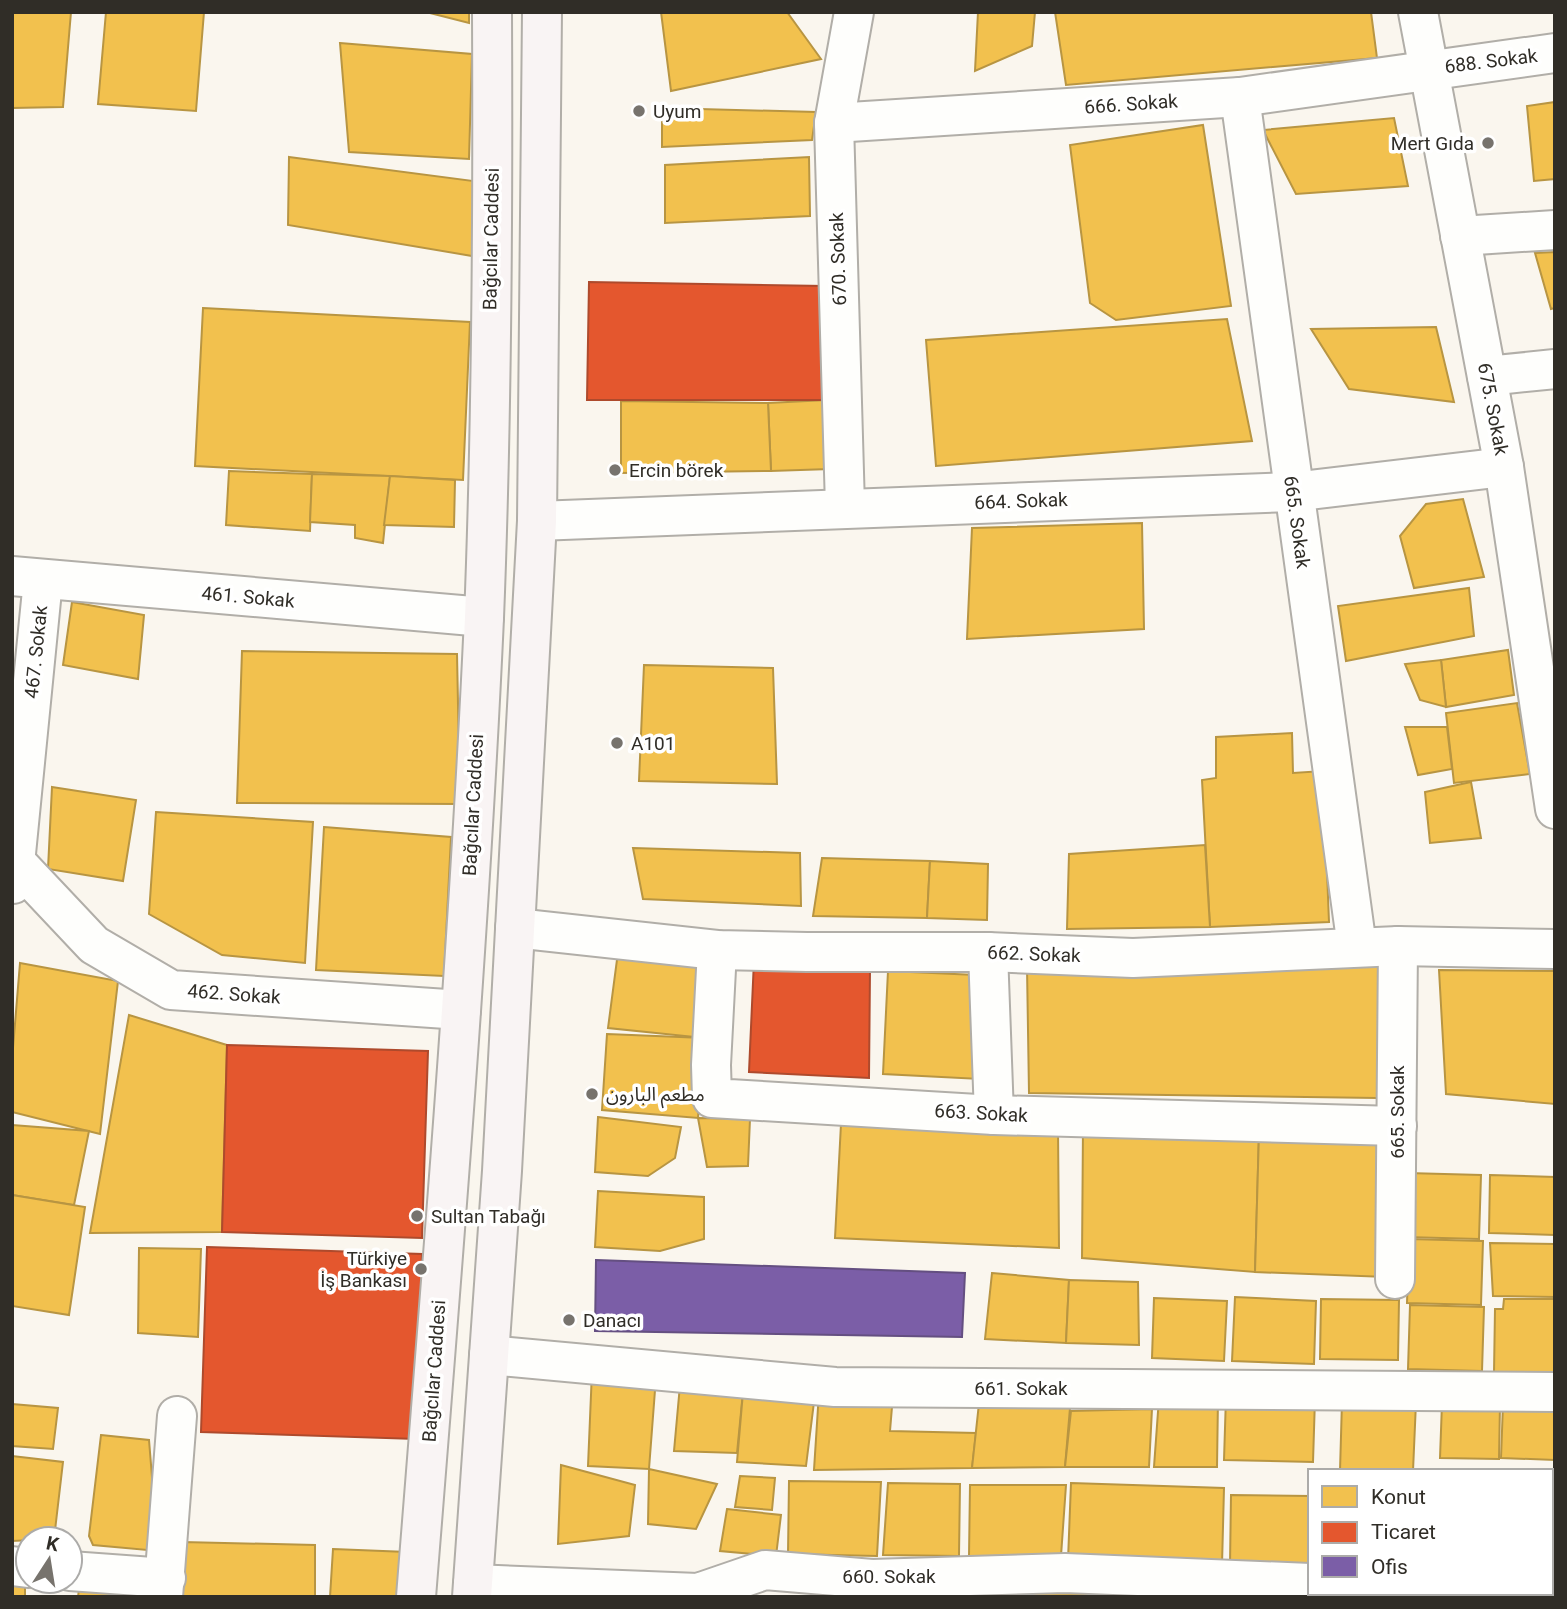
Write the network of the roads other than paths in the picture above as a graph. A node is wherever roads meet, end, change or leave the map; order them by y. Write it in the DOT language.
graph roads {
  1 [pos="492,12"];
  2 [pos="542,12"];
  3 [pos="854,12"];
  4 [pos="1418,12"];
  5 [pos="1555,53"];
  6 [pos="1427,70"];
  7 [pos="1240,97"];
  8 [pos="834,123"];
  9 [pos="1555,230"];
  10 [pos="1460,236"];
  11 [pos="1555,369"];
  12 [pos="1487,376"];
  13 [pos="1504,467"];
  14 [pos="1292,492"];
  15 [pos="845,507"];
  16 [pos="537,521"];
  17 [pos="28,578"];
  18 [pos="484,617"];
  19 [pos="1542,634"];
  20 [pos="1555,809"];
  21 [pos="13,870"];
  22 [pos="515,928"];
  23 [pos="1398,946"];
  24 [pos="1357,947"];
  25 [pos="1555,949"];
  26 [pos="717,950"];
  27 [pos="988,952"];
  28 [pos="461,1010"];
  29 [pos="995,1115"];
  30 [pos="1397,1126"];
  31 [pos="1395,1279"];
  32 [pos="489,1355"];
  33 [pos="1555,1392"];
  34 [pos="177,1416"];
  35 [pos="84,1573"];
  36 [pos="1308,1583"];
  37 [pos="164,1587"];
  38 [pos="472,1590"];
  39 [pos="697,1595"];
  40 [pos="416,1597"];
  1 -- 18 [label="main road, Bağcılar Caddesi"];
  2 -- 16 [label="main road"];
  3 -- 8 [label="street, 670. Sokak"];
  4 -- 6 [label="street, 675. Sokak"];
  5 -- 6 [label="street, 688. Sokak"];
  6 -- 7 [label="street, 666. Sokak"];
  6 -- 10 [label="street, 675. Sokak"];
  7 -- 8 [label="street, 666. Sokak"];
  7 -- 14 [label="street, 665. Sokak"];
  8 -- 15 [label="street, 670. Sokak"];
  9 -- 10 [label="street"];
  10 -- 12 [label="street, 675. Sokak"];
  11 -- 12 [label="street"];
  12 -- 13 [label="street, 675. Sokak"];
  13 -- 14 [label="street, 664. Sokak"];
  13 -- 19 [label="street, 675. Sokak"];
  14 -- 15 [label="street, 664. Sokak"];
  14 -- 24 [label="street, 665. Sokak"];
  15 -- 16 [label="street, 664. Sokak"];
  16 -- 22 [label="main road"];
  17 -- 18 [label="street, 461. Sokak"];
  17 -- 21 [label="street, 467. Sokak"];
  18 -- 28 [label="main road, Bağcılar Caddesi"];
  19 -- 20 [label="street, 675. Sokak"];
  21 -- 28 [label="street, 462. Sokak"];
  22 -- 26 [label="street, 662. Sokak"];
  22 -- 32 [label="main road"];
  23 -- 24 [label="street, 662. Sokak"];
  23 -- 25 [label="street, 662. Sokak"];
  23 -- 30 [label="street, 665. Sokak"];
  24 -- 27 [label="street, 662. Sokak"];
  26 -- 27 [label="street, 662. Sokak"];
  26 -- 29 [label="street, 663. Sokak"];
  27 -- 29 [label="street"];
  28 -- 40 [label="main road, Bağcılar Caddesi"];
  29 -- 30 [label="street, 663. Sokak"];
  30 -- 31 [label="street, 665. Sokak"];
  32 -- 33 [label="street, 661. Sokak"];
  32 -- 38 [label="main road"];
  34 -- 37 [label="street"];
  35 -- 37 [label="street"];
  36 -- 39 [label="street, 660. Sokak"];
  38 -- 39 [label="street, 660. Sokak"];
}
